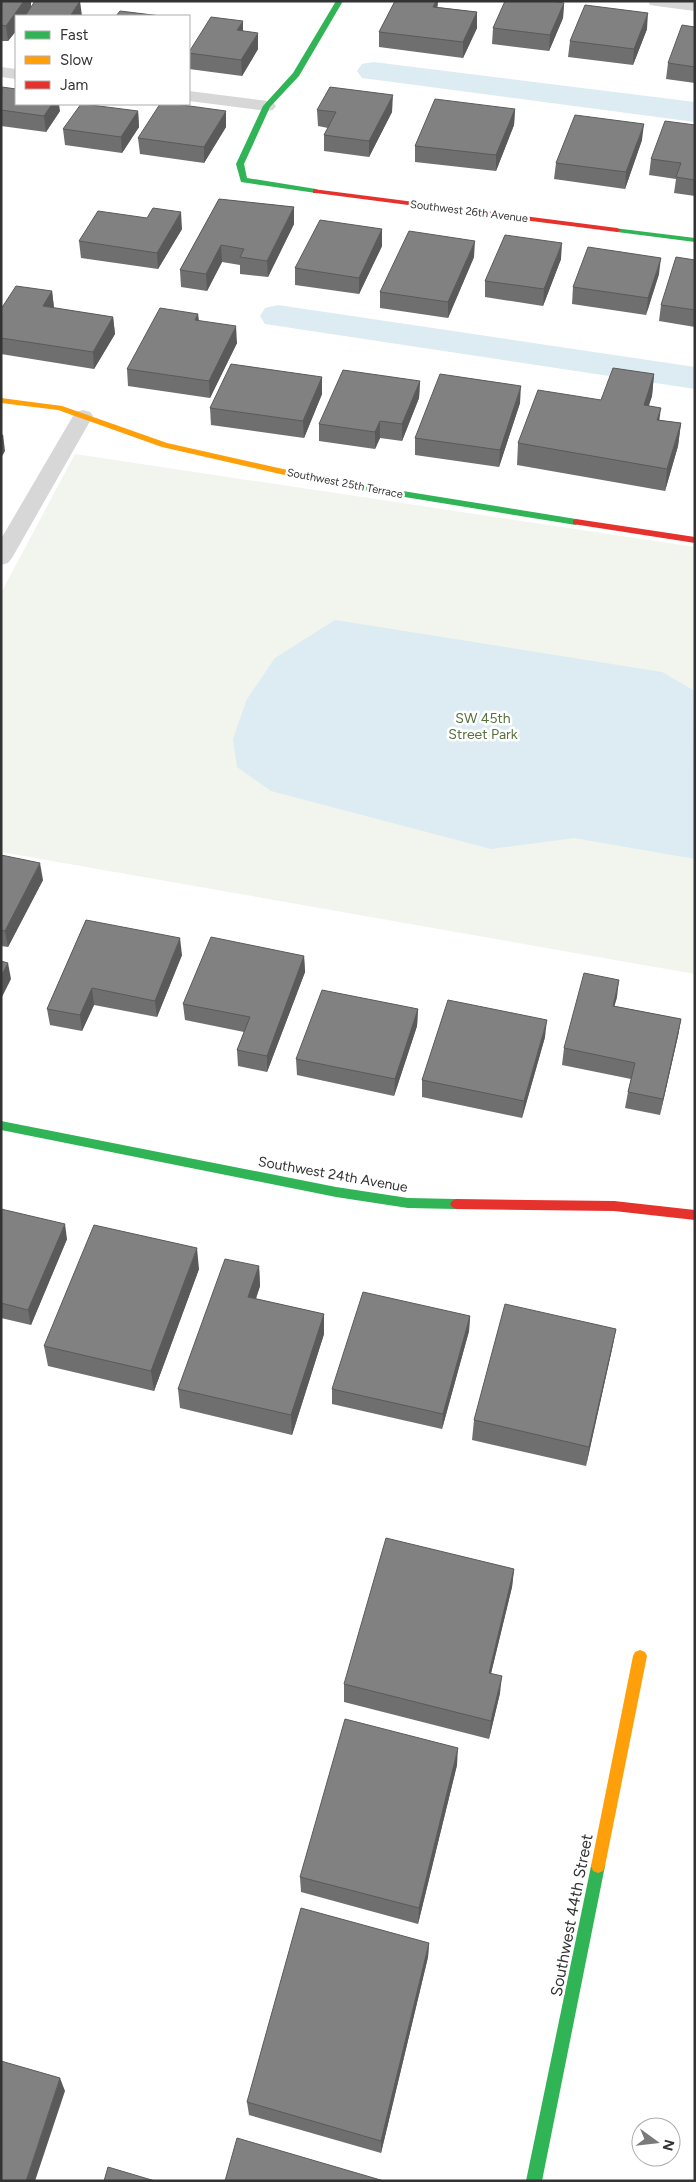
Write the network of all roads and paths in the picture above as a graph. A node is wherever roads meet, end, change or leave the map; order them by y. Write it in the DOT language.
graph roads {
  1 [pos="340,1"];
  2 [pos="656,1"];
  3 [pos="695,6"];
  4 [pos="1,72"];
  5 [pos="15,74"];
  6 [pos="190,96"];
  7 [pos="267,106"];
  8 [pos="695,240"];
  9 [pos="1,400"];
  10 [pos="83,416"];
  11 [pos="695,540"];
  12 [pos="1,558"];
  13 [pos="1,1125"];
  14 [pos="695,1215"];
  15 [pos="640,1656"];
  16 [pos="534,2181"];
  1 -- 7 [label="street"];
  2 -- 3 [label="street"];
  4 -- 5 [label="street"];
  6 -- 7 [label="street"];
  7 -- 8 [label="street, Southwest 26th Avenue"];
  9 -- 10 [label="street, Southwest 25th Terrace"];
  10 -- 11 [label="street, Southwest 25th Terrace"];
  10 -- 12 [label="lane"];
  13 -- 14 [label="street, Southwest 24th Avenue"];
  15 -- 16 [label="street, Southwest 44th Street"];
}
